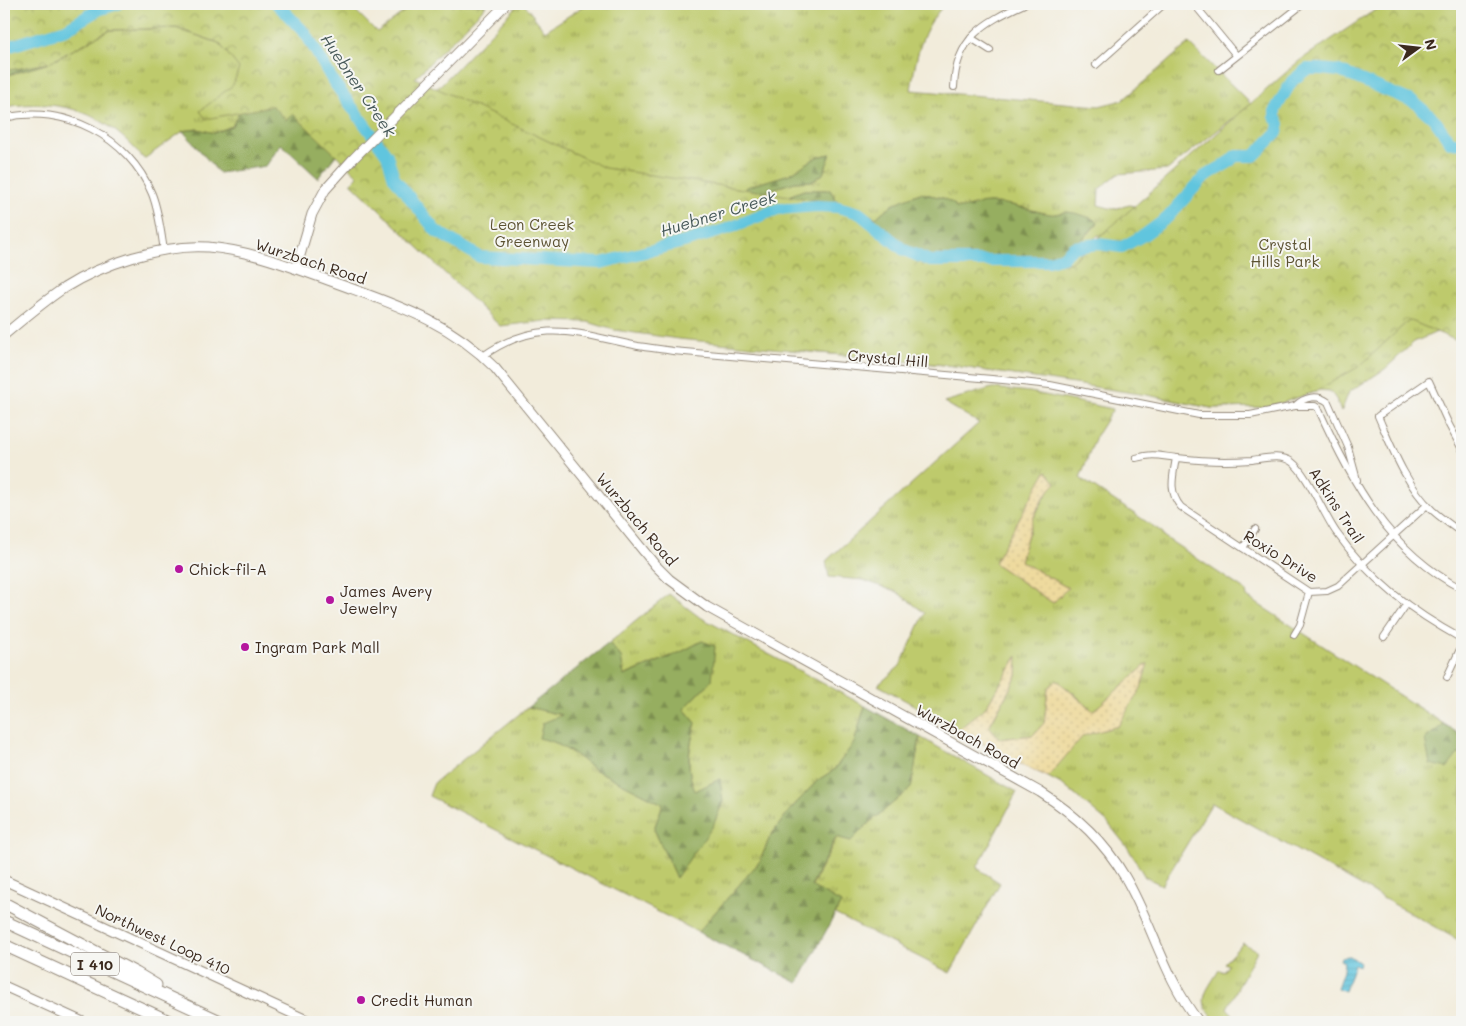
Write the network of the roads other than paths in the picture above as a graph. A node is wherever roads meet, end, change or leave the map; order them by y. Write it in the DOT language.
graph roads {
  1 [pos="506,4"];
  2 [pos="1024,4"];
  3 [pos="1164,4"];
  4 [pos="1194,4"];
  5 [pos="1303,4"];
  6 [pos="971,38"];
  7 [pos="990,50"];
  8 [pos="1236,55"];
  9 [pos="1096,65"];
  10 [pos="1218,70"];
  11 [pos="954,88"];
  12 [pos="4,118"];
  13 [pos="164,251"];
  14 [pos="296,269"];
  15 [pos="4,335"];
  16 [pos="483,356"];
  17 [pos="1295,406"];
  18 [pos="1462,450"];
  19 [pos="1136,458"];
  20 [pos="1176,458"];
  21 [pos="1358,485"];
  22 [pos="1427,505"];
  23 [pos="1255,529"];
  24 [pos="1462,534"];
  25 [pos="1393,535"];
  26 [pos="1243,548"];
  27 [pos="1362,564"];
  28 [pos="1462,588"];
  29 [pos="1309,592"];
  30 [pos="1406,605"];
  31 [pos="1294,635"];
  32 [pos="1384,637"];
  33 [pos="1462,639"];
  34 [pos="1462,645"];
  35 [pos="1448,677"];
  36 [pos="4,880"];
  37 [pos="4,903"];
  38 [pos="4,921"];
  39 [pos="4,945"];
  40 [pos="7,988"];
  41 [pos="187,1006"];
  42 [pos="83,1022"];
  43 [pos="171,1022"];
  44 [pos="222,1022"];
  45 [pos="311,1022"];
  46 [pos="1199,1022"];
  1 -- 14 [label="main road"];
  2 -- 6 [label="street"];
  3 -- 9 [label="street"];
  4 -- 8 [label="street"];
  5 -- 8 [label="street"];
  6 -- 7 [label="street"];
  6 -- 11 [label="street"];
  8 -- 10 [label="street"];
  12 -- 13 [label="street"];
  13 -- 14 [label="main road, Wurzbach Road"];
  13 -- 15 [label="main road, Wurzbach Road"];
  14 -- 16 [label="main road, Wurzbach Road"];
  16 -- 17 [label="street, Crystal Hill"];
  16 -- 46 [label="main road, Wurzbach Road"];
  17 -- 21 [label="street, Crystal Hill"];
  17 -- 21 [label="street, Crystal Hill"];
  18 -- 22 [label="street"];
  19 -- 20 [label="street, Adkins Trail"];
  20 -- 26 [label="street, Roxio Drive"];
  20 -- 27 [label="street, Adkins Trail"];
  21 -- 25 [label="street"];
  22 -- 24 [label="street"];
  22 -- 25 [label="street, Roxio Drive"];
  23 -- 26 [label="street"];
  25 -- 27 [label="street, Roxio Drive"];
  25 -- 28 [label="street"];
  26 -- 29 [label="street, Roxio Drive"];
  27 -- 29 [label="street, Roxio Drive"];
  27 -- 30 [label="street, Adkins Trail"];
  29 -- 31 [label="street"];
  30 -- 32 [label="street"];
  30 -- 33 [label="street, Adkins Trail"];
  34 -- 35 [label="street"];
  36 -- 45 [label="main road, Northwest Loop 410"];
  37 -- 41 [label="highway"];
  38 -- 41 [label="highway, I 410"];
  39 -- 43 [label="highway, I 410"];
  40 -- 42 [label="main road"];
  41 -- 44 [label="highway, I 410"];
}
